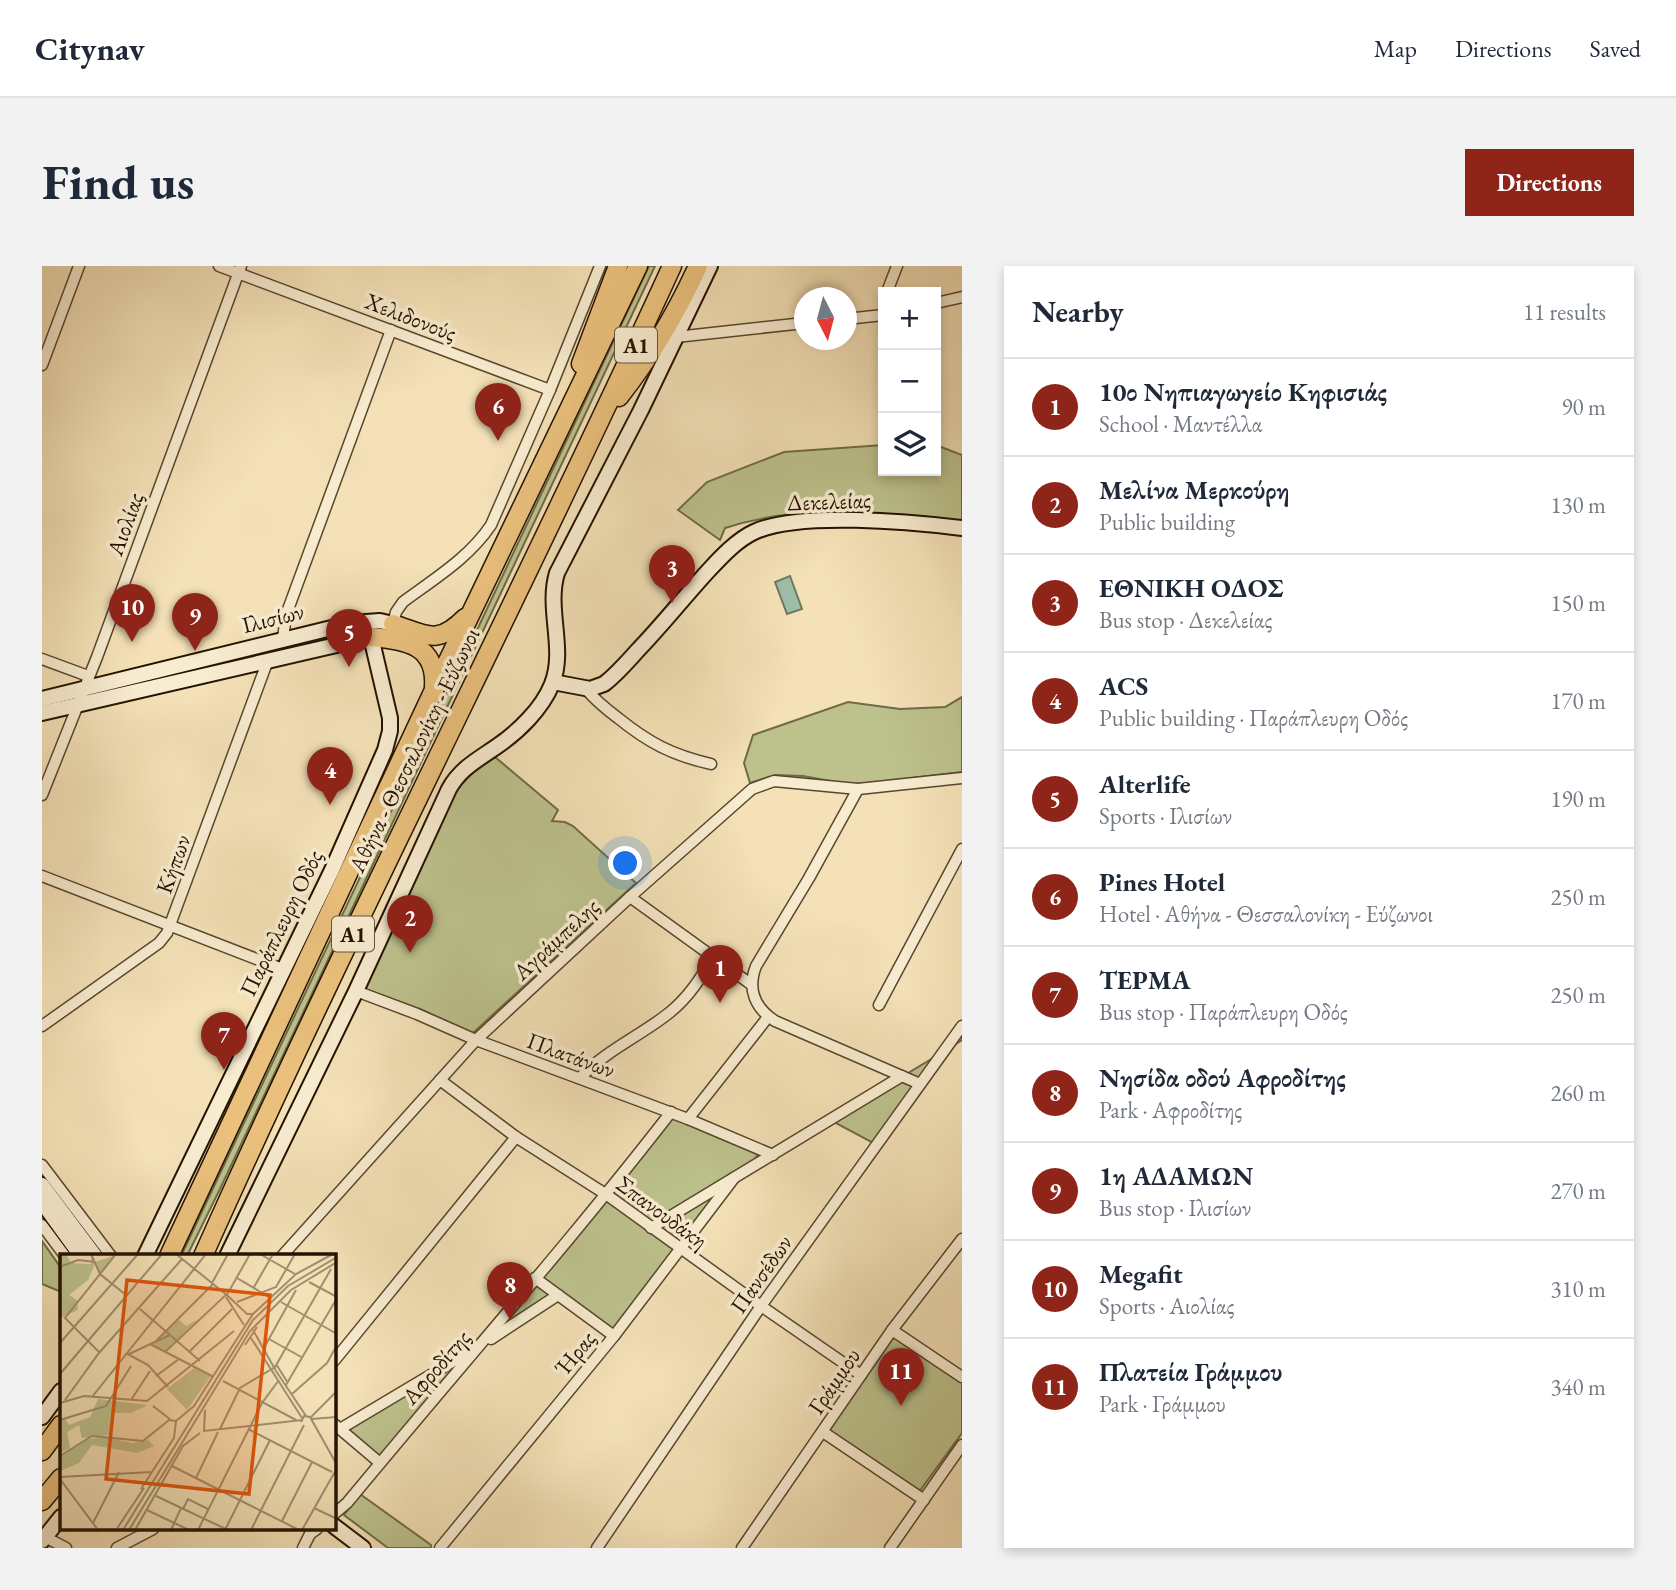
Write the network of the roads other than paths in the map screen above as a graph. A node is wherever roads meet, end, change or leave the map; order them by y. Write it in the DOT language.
graph roads {
  1 [pos="79,266"];
  2 [pos="219,266"];
  3 [pos="600,266"];
  4 [pos="618,266"];
  5 [pos="638,266"];
  6 [pos="672,266"];
  7 [pos="698,266"];
  8 [pos="710,266"];
  9 [pos="897,266"];
  10 [pos="239,270"];
  11 [pos="889,287"];
  12 [pos="962,297"];
  13 [pos="941,302"];
  14 [pos="878,316"];
  15 [pos="857,318"];
  16 [pos="794,324"];
  17 [pos="391,330"];
  18 [pos="676,337"];
  19 [pos="42,365"];
  20 [pos="550,390"];
  21 [pos="570,408"];
  22 [pos="598,424"];
  23 [pos="962,528"];
  24 [pos="475,608"];
  25 [pos="393,624"];
  26 [pos="371,637"];
  27 [pos="283,639"];
  28 [pos="42,659"];
  29 [pos="268,660"];
  30 [pos="553,682"];
  31 [pos="85,683"];
  32 [pos="585,688"];
  33 [pos="433,692"];
  34 [pos="42,699"];
  35 [pos="76,705"];
  36 [pos="42,713"];
  37 [pos="711,764"];
  38 [pos="962,778"];
  39 [pos="858,789"];
  40 [pos="42,795"];
  41 [pos="962,849"];
  42 [pos="42,876"];
  43 [pos="630,897"];
  44 [pos="171,925"];
  45 [pos="713,957"];
  46 [pos="285,970"];
  47 [pos="752,982"];
  48 [pos="356,991"];
  49 [pos="879,1005"];
  50 [pos="768,1017"];
  51 [pos="42,1026"];
  52 [pos="962,1026"];
  53 [pos="476,1040"];
  54 [pos="902,1076"];
  55 [pos="580,1078"];
  56 [pos="440,1080"];
  57 [pos="920,1084"];
  58 [pos="671,1112"];
  59 [pos="688,1119"];
  60 [pos="516,1137"];
  61 [pos="773,1155"];
  62 [pos="42,1165"];
  63 [pos="734,1178"];
  64 [pos="42,1185"];
  65 [pos="607,1195"];
  66 [pos="42,1202"];
  67 [pos="42,1225"];
  68 [pos="651,1228"];
  69 [pos="962,1239"];
  70 [pos="679,1248"];
  71 [pos="64,1254"];
  72 [pos="80,1254"];
  73 [pos="94,1254"];
  74 [pos="109,1254"];
  75 [pos="146,1254"];
  76 [pos="170,1254"];
  77 [pos="204,1254"];
  78 [pos="228,1254"];
  79 [pos="284,1254"];
  80 [pos="535,1278"];
  81 [pos="558,1295"];
  82 [pos="761,1306"];
  83 [pos="892,1330"];
  84 [pos="614,1336"];
  85 [pos="481,1345"];
  86 [pos="336,1360"];
  87 [pos="862,1375"];
  88 [pos="962,1377"];
  89 [pos="60,1392"];
  90 [pos="42,1417"];
  91 [pos="60,1426"];
  92 [pos="337,1426"];
  93 [pos="822,1432"];
  94 [pos="42,1451"];
  95 [pos="960,1452"];
  96 [pos="380,1463"];
  97 [pos="60,1479"];
  98 [pos="924,1500"];
  99 [pos="42,1501"];
  100 [pos="336,1512"];
  101 [pos="60,1518"];
  102 [pos="336,1528"];
  103 [pos="151,1530"];
  104 [pos="316,1530"];
  105 [pos="44,1539"];
  106 [pos="66,1548"];
  107 [pos="117,1548"];
  108 [pos="303,1548"];
  109 [pos="363,1548"];
  110 [pos="440,1548"];
  111 [pos="597,1548"];
  112 [pos="742,1548"];
  113 [pos="890,1548"];
  1 -- 19 [label="street"];
  2 -- 10 [label="street, Χελιδονούς"];
  3 -- 20 [label="street"];
  4 -- 21 [label="highway"];
  5 -- 21 [label="highway, Αθήνα - Θεσσαλονίκη - Εύζωνοι / Α1"];
  6 -- 22 [label="highway, Αθήνα - Θεσσαλονίκη - Εύζωνοι / Α1"];
  7 -- 22 [label="highway"];
  8 -- 18 [label="main road"];
  9 -- 11 [label="street"];
  10 -- 17 [label="street, Χελιδονούς"];
  10 -- 31 [label="street, Αιολίας"];
  12 -- 13 [label="street"];
  14 -- 15 [label="street"];
  16 -- 18 [label="street"];
  17 -- 20 [label="street, Χελιδονούς"];
  17 -- 27 [label="street"];
  18 -- 30 [label="main road"];
  20 -- 25 [label="street"];
  21 -- 24 [label="highway, Αθήνα - Θεσσαλονίκη - Εύζωνοι / Α1"];
  22 -- 77 [label="highway, Αθήνα - Θεσσαλονίκη - Εύζωνοι / Α1"];
  23 -- 32 [label="main road, Δεκελείας"];
  24 -- 25 [label="highway"];
  24 -- 33 [label="highway, Αθήνα - Θεσσαλονίκη - Εύζωνοι / Α1"];
  25 -- 27 [label="main road, Ιλισίων"];
  26 -- 29 [label="main road, Ιλισίων"];
  26 -- 33 [label="highway"];
  26 -- 46 [label="main road, Παράπλευρη Οδός"];
  27 -- 31 [label="main road, Ιλισίων"];
  28 -- 31 [label="street"];
  29 -- 35 [label="main road, Ιλισίων"];
  29 -- 44 [label="street, Κήπων"];
  30 -- 32 [label="main road"];
  30 -- 48 [label="main road"];
  31 -- 34 [label="main road, Ιλισίων"];
  31 -- 35 [label="street, Αιολίας"];
  32 -- 37 [label="street"];
  33 -- 76 [label="highway, Αθήνα - Θεσσαλονίκη - Εύζωνοι / Α1"];
  35 -- 36 [label="main road, Ιλισίων"];
  35 -- 40 [label="street, Αιολίας"];
  38 -- 39 [label="street, Αγράμπελης"];
  39 -- 43 [label="street, Αγράμπελης"];
  39 -- 47 [label="street"];
  41 -- 49 [label="street"];
  42 -- 44 [label="street"];
  43 -- 45 [label="street"];
  43 -- 53 [label="street, Αγράμπελης"];
  44 -- 46 [label="street"];
  44 -- 51 [label="street, Κήπων"];
  45 -- 47 [label="street"];
  45 -- 55 [label="street"];
  46 -- 75 [label="main road, Παράπλευρη Οδός"];
  47 -- 50 [label="street"];
  48 -- 53 [label="street, Πλατάνων"];
  48 -- 78 [label="main road"];
  50 -- 54 [label="street"];
  50 -- 59 [label="street"];
  52 -- 57 [label="street, Πανσέδων"];
  53 -- 55 [label="street, Πλατάνων"];
  53 -- 56 [label="street, Αγράμπελης"];
  54 -- 57 [label="street"];
  54 -- 61 [label="street, Ήρας"];
  55 -- 58 [label="street, Πλατάνων"];
  56 -- 60 [label="street, Σπανουδάκη"];
  56 -- 79 [label="street, Αγράμπελης"];
  57 -- 82 [label="street, Πανσέδων"];
  58 -- 59 [label="street, Πλατάνων"];
  58 -- 65 [label="street, Αφροδίτης"];
  59 -- 61 [label="street, Πλατάνων"];
  60 -- 65 [label="street, Σπανουδάκη"];
  60 -- 86 [label="street"];
  61 -- 63 [label="street, Ήρας"];
  62 -- 74 [label="street"];
  63 -- 68 [label="street, Ήρας"];
  63 -- 70 [label="street, Ήρας"];
  64 -- 73 [label="main road"];
  65 -- 68 [label="street, Σπανουδάκη"];
  65 -- 80 [label="street, Αφροδίτης"];
  66 -- 72 [label="main road"];
  67 -- 71 [label="street"];
  68 -- 70 [label="street, Σπανουδάκη"];
  69 -- 83 [label="street, Γράμμου"];
  70 -- 82 [label="street, Σπανουδάκη"];
  70 -- 84 [label="street, Ήρας"];
  80 -- 81 [label="street"];
  80 -- 85 [label="street, Αφροδίτης"];
  81 -- 84 [label="street"];
  81 -- 85 [label="street"];
  82 -- 87 [label="street, Σπανουδάκη"];
  82 -- 111 [label="street, Πανσέδων"];
  83 -- 87 [label="street, Γράμμου"];
  83 -- 88 [label="street"];
  84 -- 110 [label="street, Ήρας"];
  85 -- 92 [label="street"];
  85 -- 96 [label="street, Αφροδίτης"];
  87 -- 93 [label="street, Γράμμου"];
  89 -- 90 [label="main road"];
  91 -- 94 [label="highway"];
  92 -- 96 [label="street"];
  93 -- 98 [label="street"];
  93 -- 112 [label="street, Γράμμου"];
  95 -- 98 [label="street"];
  96 -- 100 [label="street, Αφροδίτης"];
  97 -- 99 [label="highway"];
  98 -- 113 [label="street"];
  101 -- 105 [label="main road"];
  102 -- 109 [label="main road"];
  103 -- 107 [label="street"];
  104 -- 108 [label="street"];
  105 -- 106 [label="street"];
}
